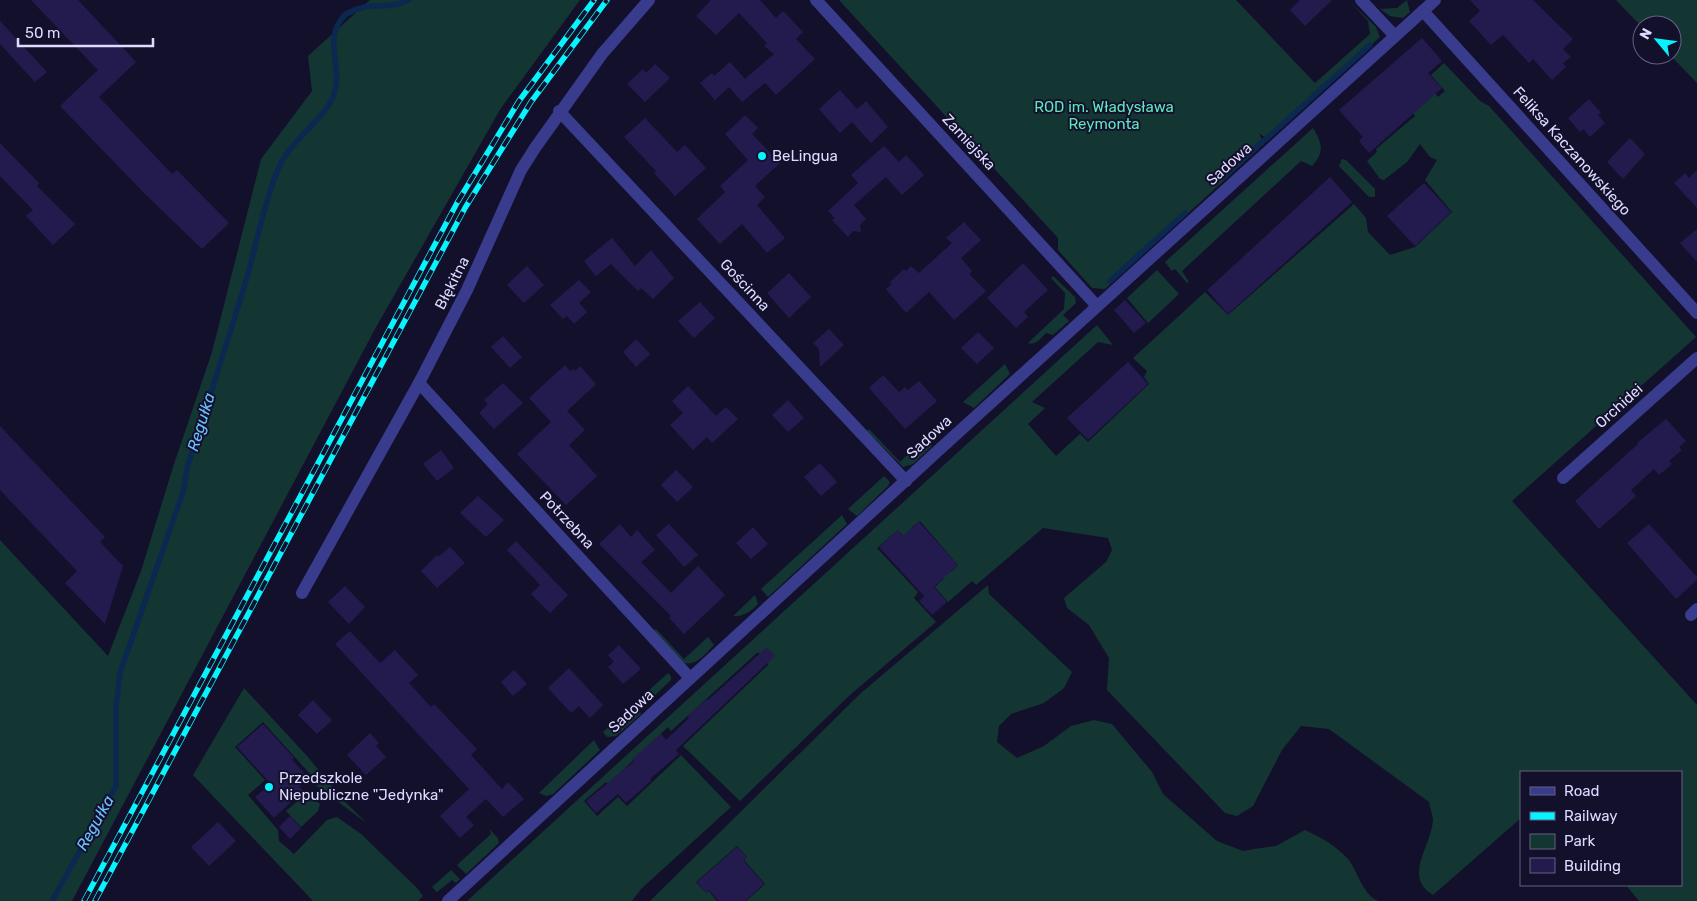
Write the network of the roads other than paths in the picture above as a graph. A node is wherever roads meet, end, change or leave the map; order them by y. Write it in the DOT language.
graph roads {
  1 [pos="649,0"];
  2 [pos="816,0"];
  3 [pos="1361,0"];
  4 [pos="1435,0"];
  5 [pos="1423,11"];
  6 [pos="1395,36"];
  7 [pos="559,111"];
  8 [pos="1097,306"];
  9 [pos="1697,313"];
  10 [pos="1697,358"];
  11 [pos="419,383"];
  12 [pos="1563,478"];
  13 [pos="906,481"];
  14 [pos="302,593"];
  15 [pos="690,678"];
  16 [pos="448,901"];
  1 -- 7 [label="street, Błękitna"];
  2 -- 8 [label="street, Zamiejska"];
  3 -- 6 [label="street"];
  4 -- 5 [label="street, Sadowa"];
  5 -- 6 [label="street, Sadowa"];
  5 -- 9 [label="street, Feliksa Kaczanowskiego"];
  6 -- 8 [label="street, Sadowa"];
  7 -- 11 [label="street, Błękitna"];
  7 -- 13 [label="street, Gościnna"];
  8 -- 13 [label="street, Sadowa"];
  10 -- 12 [label="street, Orchidei"];
  11 -- 14 [label="street, Błękitna"];
  11 -- 15 [label="street, Potrzebna"];
  13 -- 15 [label="street, Sadowa"];
  15 -- 16 [label="street, Sadowa"];
}
